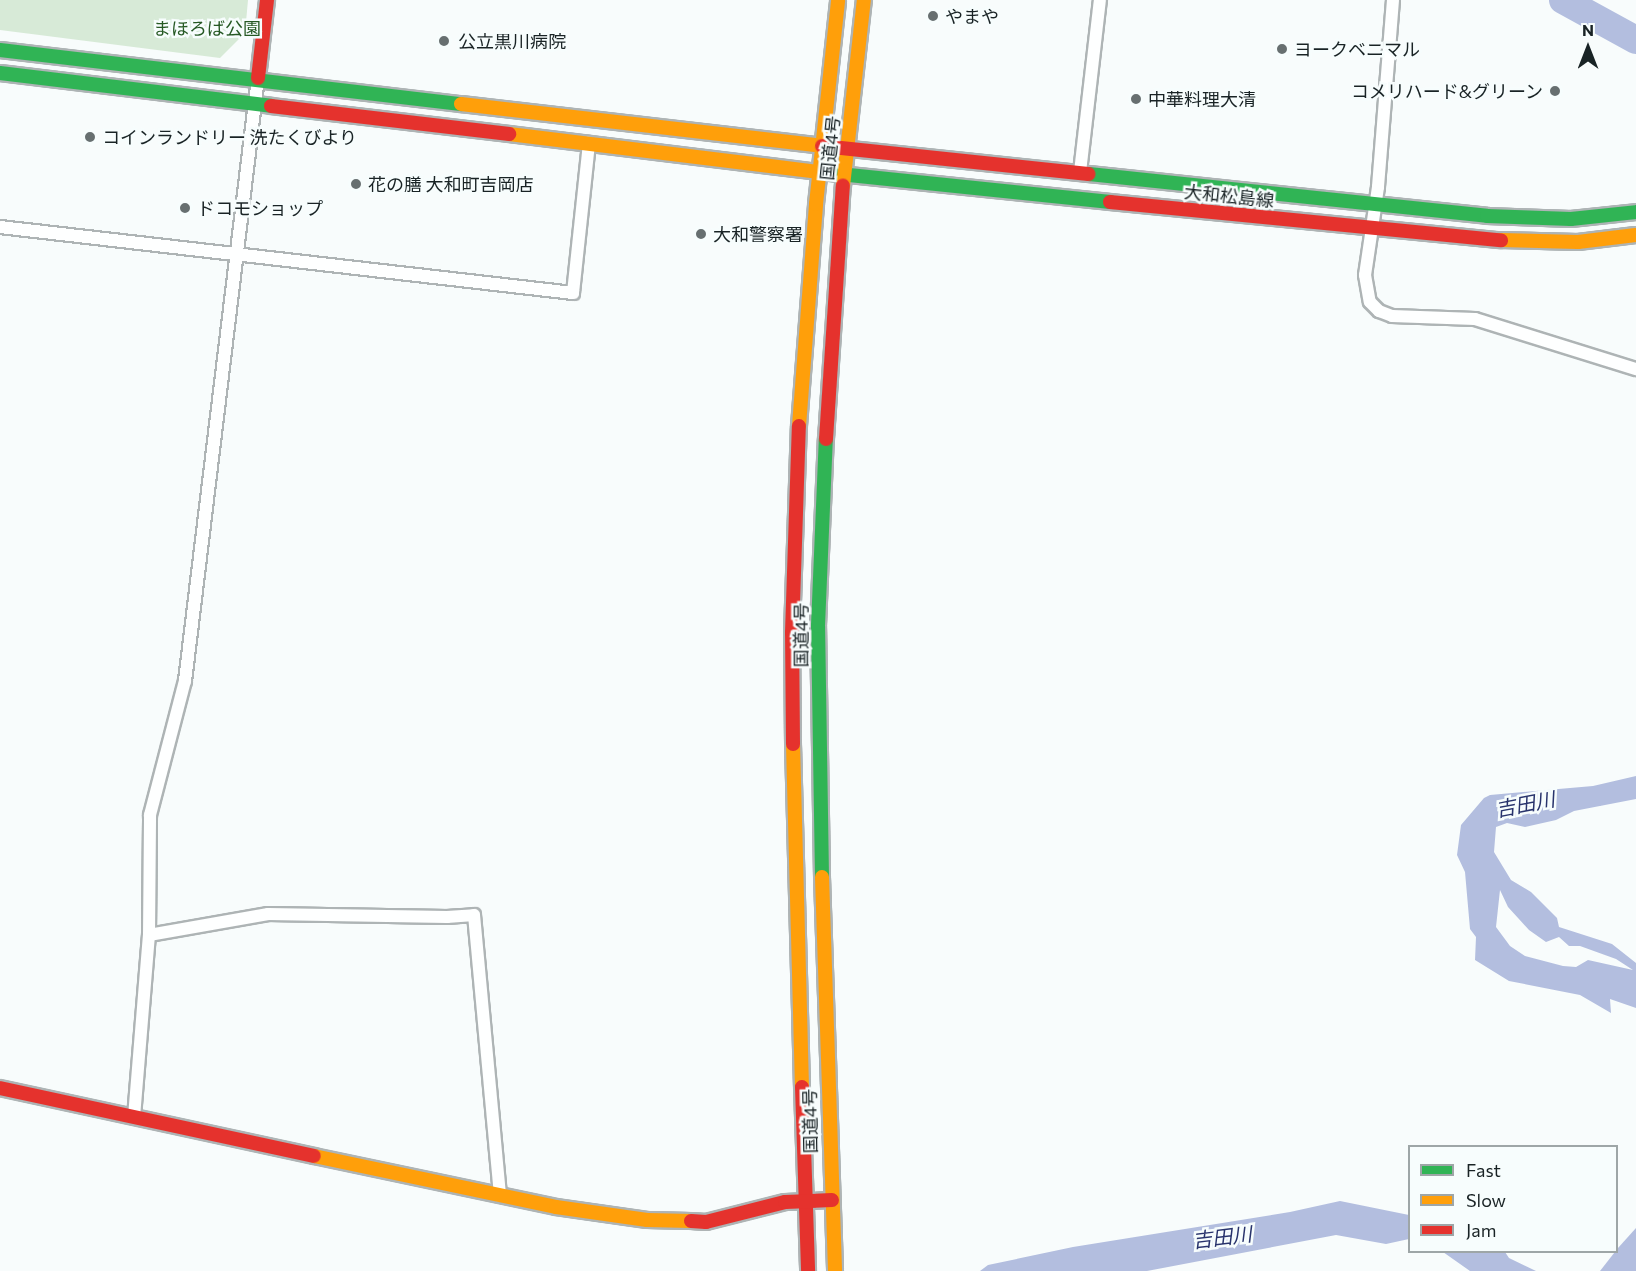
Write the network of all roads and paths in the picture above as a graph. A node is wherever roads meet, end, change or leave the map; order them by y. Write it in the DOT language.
graph roads {
  1 [pos="267,0"];
  2 [pos="838,0"];
  3 [pos="864,0"];
  4 [pos="1100,0"];
  5 [pos="1393,0"];
  6 [pos="0,50"];
  7 [pos="0,73"];
  8 [pos="258,78"];
  9 [pos="255,102"];
  10 [pos="589,143"];
  11 [pos="822,146"];
  12 [pos="848,148"];
  13 [pos="820,172"];
  14 [pos="1080,172"];
  15 [pos="845,174"];
  16 [pos="1376,203"];
  17 [pos="1636,212"];
  18 [pos="0,227"];
  19 [pos="1372,229"];
  20 [pos="1636,235"];
  21 [pos="238,254"];
  22 [pos="1636,369"];
  23 [pos="150,935"];
  24 [pos="0,1088"];
  25 [pos="134,1118"];
  26 [pos="500,1196"];
  27 [pos="832,1200"];
  28 [pos="804,1202"];
  29 [pos="808,1271"];
  30 [pos="835,1271"];
  1 -- 8 [label="main road"];
  2 -- 11 [label="main road, 国道4号"];
  3 -- 12 [label="main road, 国道4号"];
  4 -- 14 [label="street"];
  5 -- 16 [label="street"];
  6 -- 8 [label="main road, 大和松島線"];
  7 -- 9 [label="main road, 大和松島線"];
  8 -- 9 [label="street"];
  8 -- 11 [label="main road, 大和松島線"];
  9 -- 10 [label="main road, 大和松島線"];
  9 -- 21 [label="street"];
  10 -- 13 [label="main road, 大和松島線"];
  10 -- 21 [label="street"];
  11 -- 12 [label="main road, 大和松島線"];
  11 -- 13 [label="main road, 国道4号"];
  12 -- 14 [label="main road, 大和松島線"];
  12 -- 15 [label="main road, 国道4号"];
  13 -- 15 [label="main road, 大和松島線"];
  13 -- 28 [label="main road, 国道4号"];
  14 -- 16 [label="main road, 大和松島線"];
  15 -- 19 [label="main road, 大和松島線"];
  15 -- 27 [label="main road, 国道4号"];
  16 -- 17 [label="main road, 大和松島線"];
  16 -- 19 [label="street"];
  18 -- 21 [label="street"];
  19 -- 20 [label="main road, 大和松島線"];
  19 -- 22 [label="street"];
  21 -- 23 [label="street"];
  23 -- 25 [label="street"];
  23 -- 26 [label="street"];
  24 -- 25 [label="main road"];
  25 -- 26 [label="main road"];
  26 -- 28 [label="main road"];
  27 -- 28 [label="main road"];
  27 -- 30 [label="main road, 国道4号"];
  28 -- 29 [label="main road, 国道4号"];
}
